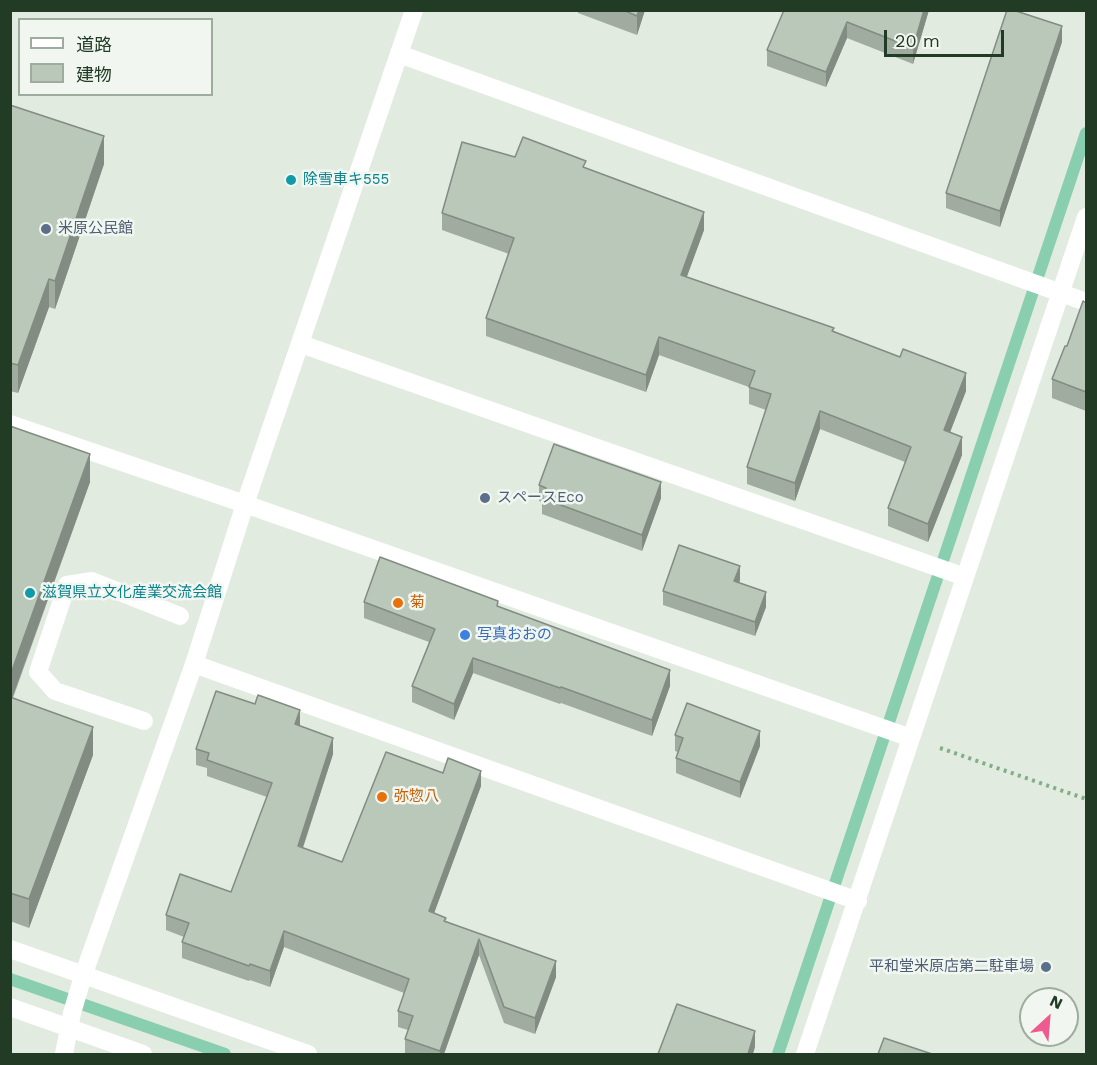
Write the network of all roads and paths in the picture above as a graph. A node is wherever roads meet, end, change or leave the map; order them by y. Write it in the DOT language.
graph roads {
  1 [pos="414,10"];
  2 [pos="399,54"];
  3 [pos="1086,217"];
  4 [pos="1055,291"];
  5 [pos="1086,302"];
  6 [pos="301,344"];
  7 [pos="10,424"];
  8 [pos="245,504"];
  9 [pos="957,575"];
  10 [pos="180,616"];
  11 [pos="195,664"];
  12 [pos="144,721"];
  13 [pos="904,735"];
  14 [pos="1086,799"];
  15 [pos="850,899"];
  16 [pos="10,949"];
  17 [pos="82,980"];
  18 [pos="10,1007"];
  19 [pos="70,1021"];
  20 [pos="64,1054"];
  21 [pos="143,1054"];
  22 [pos="308,1054"];
  23 [pos="805,1054"];
  1 -- 2 [label="street"];
  2 -- 4 [label="street"];
  2 -- 6 [label="street"];
  3 -- 4 [label="street"];
  4 -- 5 [label="street"];
  4 -- 9 [label="street"];
  6 -- 8 [label="street"];
  6 -- 9 [label="street"];
  7 -- 8 [label="street"];
  8 -- 11 [label="street"];
  8 -- 13 [label="street"];
  9 -- 13 [label="street"];
  10 -- 12 [label="street"];
  11 -- 15 [label="street"];
  11 -- 17 [label="street"];
  13 -- 14 [label="path"];
  13 -- 15 [label="street"];
  15 -- 23 [label="street"];
  16 -- 17 [label="street"];
  17 -- 19 [label="street"];
  17 -- 22 [label="street"];
  18 -- 19 [label="street"];
  19 -- 20 [label="street"];
  19 -- 21 [label="street"];
}
